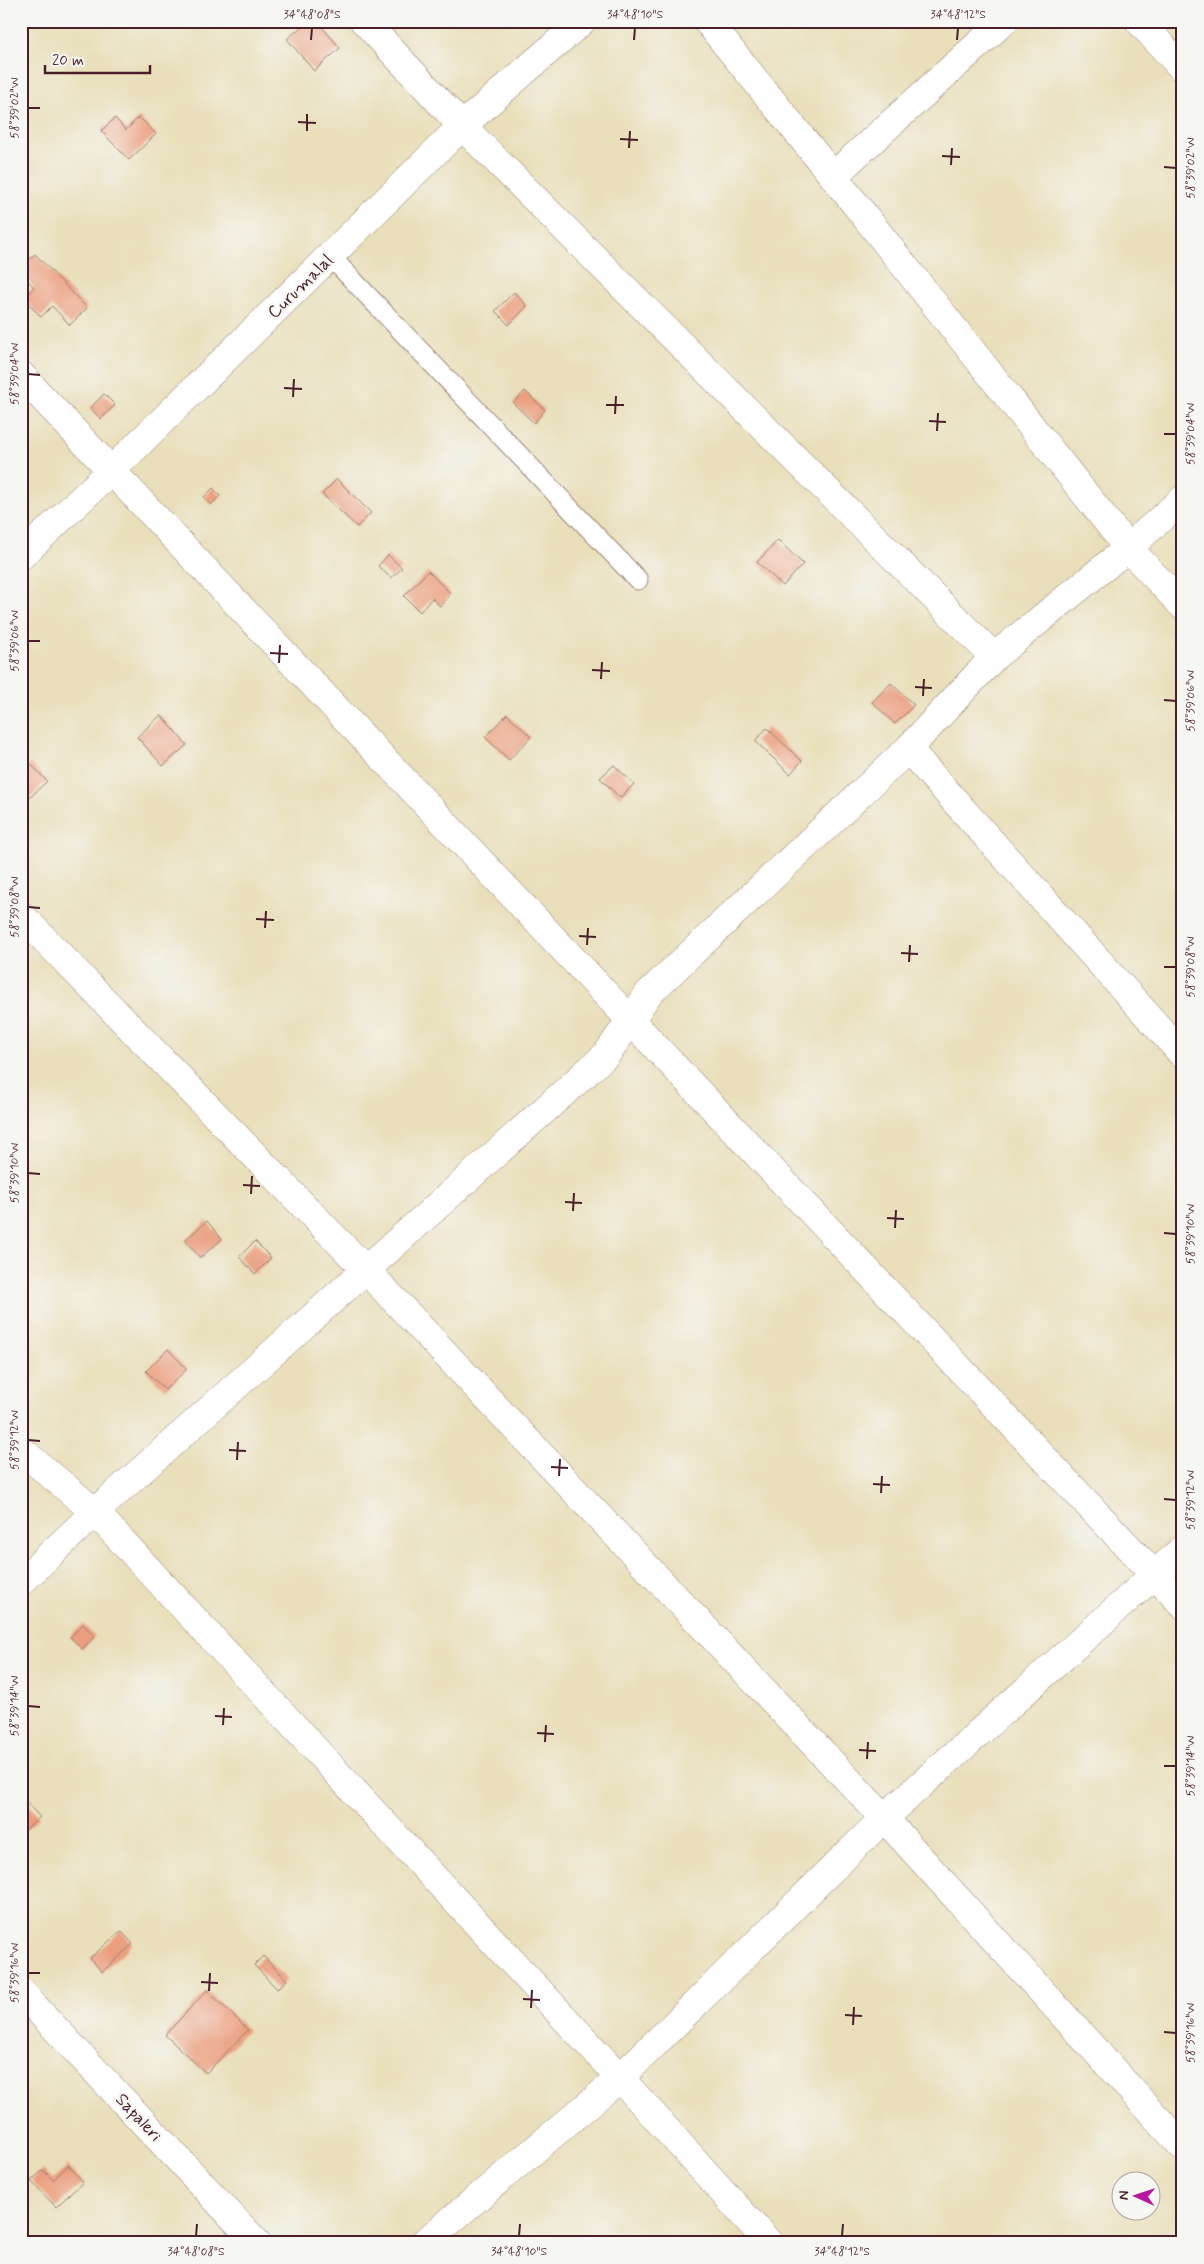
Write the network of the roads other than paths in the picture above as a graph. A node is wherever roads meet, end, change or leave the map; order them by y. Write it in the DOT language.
graph roads {
  1 [pos="364,21"];
  2 [pos="582,21"];
  3 [pos="707,21"];
  4 [pos="1004,21"];
  5 [pos="1139,21"];
  6 [pos="1183,69"];
  7 [pos="462,126"];
  8 [pos="833,176"];
  9 [pos="330,256"];
  10 [pos="21,375"];
  11 [pos="112,470"];
  12 [pos="1183,499"];
  13 [pos="1128,548"];
  14 [pos="21,556"];
  15 [pos="638,580"];
  16 [pos="1183,606"];
  17 [pos="994,657"];
  18 [pos="908,749"];
  19 [pos="21,915"];
  20 [pos="631,1022"];
  21 [pos="1183,1055"];
  22 [pos="365,1269"];
  23 [pos="21,1450"];
  24 [pos="95,1512"];
  25 [pos="1183,1549"];
  26 [pos="1155,1575"];
  27 [pos="21,1582"];
  28 [pos="1183,1605"];
  29 [pos="884,1818"];
  30 [pos="21,1992"];
  31 [pos="620,2078"];
  32 [pos="1183,2147"];
  33 [pos="258,2243"];
  34 [pos="424,2243"];
  35 [pos="769,2243"];
  1 -- 7 [label="street"];
  2 -- 7 [label="street, Curumalal"];
  3 -- 8 [label="street"];
  4 -- 8 [label="street"];
  5 -- 6 [label="street"];
  7 -- 9 [label="street, Curumalal"];
  7 -- 17 [label="street"];
  8 -- 13 [label="street"];
  9 -- 11 [label="street, Curumalal"];
  9 -- 15 [label="lane"];
  10 -- 11 [label="street"];
  11 -- 14 [label="street, Curumalal"];
  11 -- 20 [label="street"];
  12 -- 13 [label="street"];
  13 -- 16 [label="street"];
  13 -- 17 [label="street"];
  17 -- 18 [label="street"];
  18 -- 20 [label="street"];
  18 -- 21 [label="street"];
  19 -- 22 [label="street"];
  20 -- 22 [label="street"];
  20 -- 26 [label="street"];
  22 -- 24 [label="street"];
  22 -- 29 [label="street"];
  23 -- 24 [label="street"];
  24 -- 27 [label="street"];
  24 -- 31 [label="street"];
  25 -- 26 [label="street"];
  26 -- 28 [label="street"];
  26 -- 29 [label="street"];
  29 -- 31 [label="street"];
  29 -- 32 [label="street"];
  30 -- 33 [label="street, Sapaleri"];
  31 -- 34 [label="street"];
  31 -- 35 [label="street"];
}
